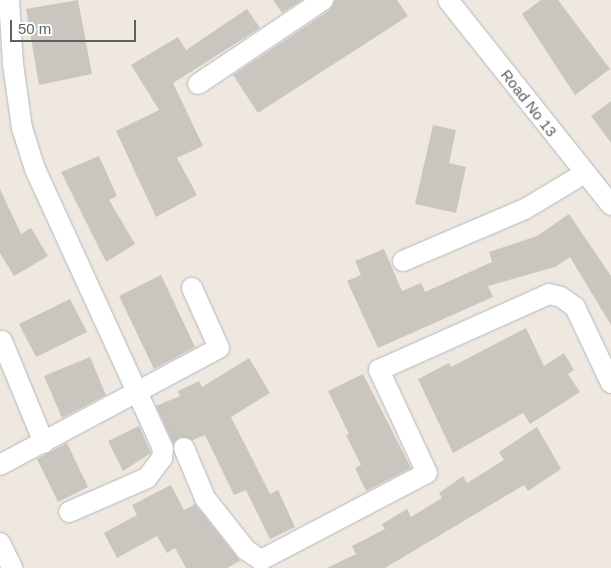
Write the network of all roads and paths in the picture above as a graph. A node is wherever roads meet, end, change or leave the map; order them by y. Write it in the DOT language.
graph roads {
  1 [pos="9,0"];
  2 [pos="323,0"];
  3 [pos="448,0"];
  4 [pos="198,84"];
  5 [pos="585,172"];
  6 [pos="611,205"];
  7 [pos="403,261"];
  8 [pos="192,288"];
  9 [pos="2,341"];
  10 [pos="611,383"];
  11 [pos="138,394"];
  12 [pos="44,443"];
  13 [pos="184,448"];
  14 [pos="0,465"];
  15 [pos="69,512"];
  16 [pos="0,543"];
  17 [pos="12,568"];
  1 -- 11 [label="street"];
  2 -- 4 [label="street"];
  3 -- 5 [label="street, Road No 13"];
  5 -- 6 [label="street, Road No 13"];
  5 -- 7 [label="street"];
  8 -- 11 [label="street"];
  9 -- 12 [label="street"];
  10 -- 13 [label="street"];
  11 -- 12 [label="street"];
  11 -- 15 [label="street"];
  12 -- 14 [label="street"];
  16 -- 17 [label="street"];
}
